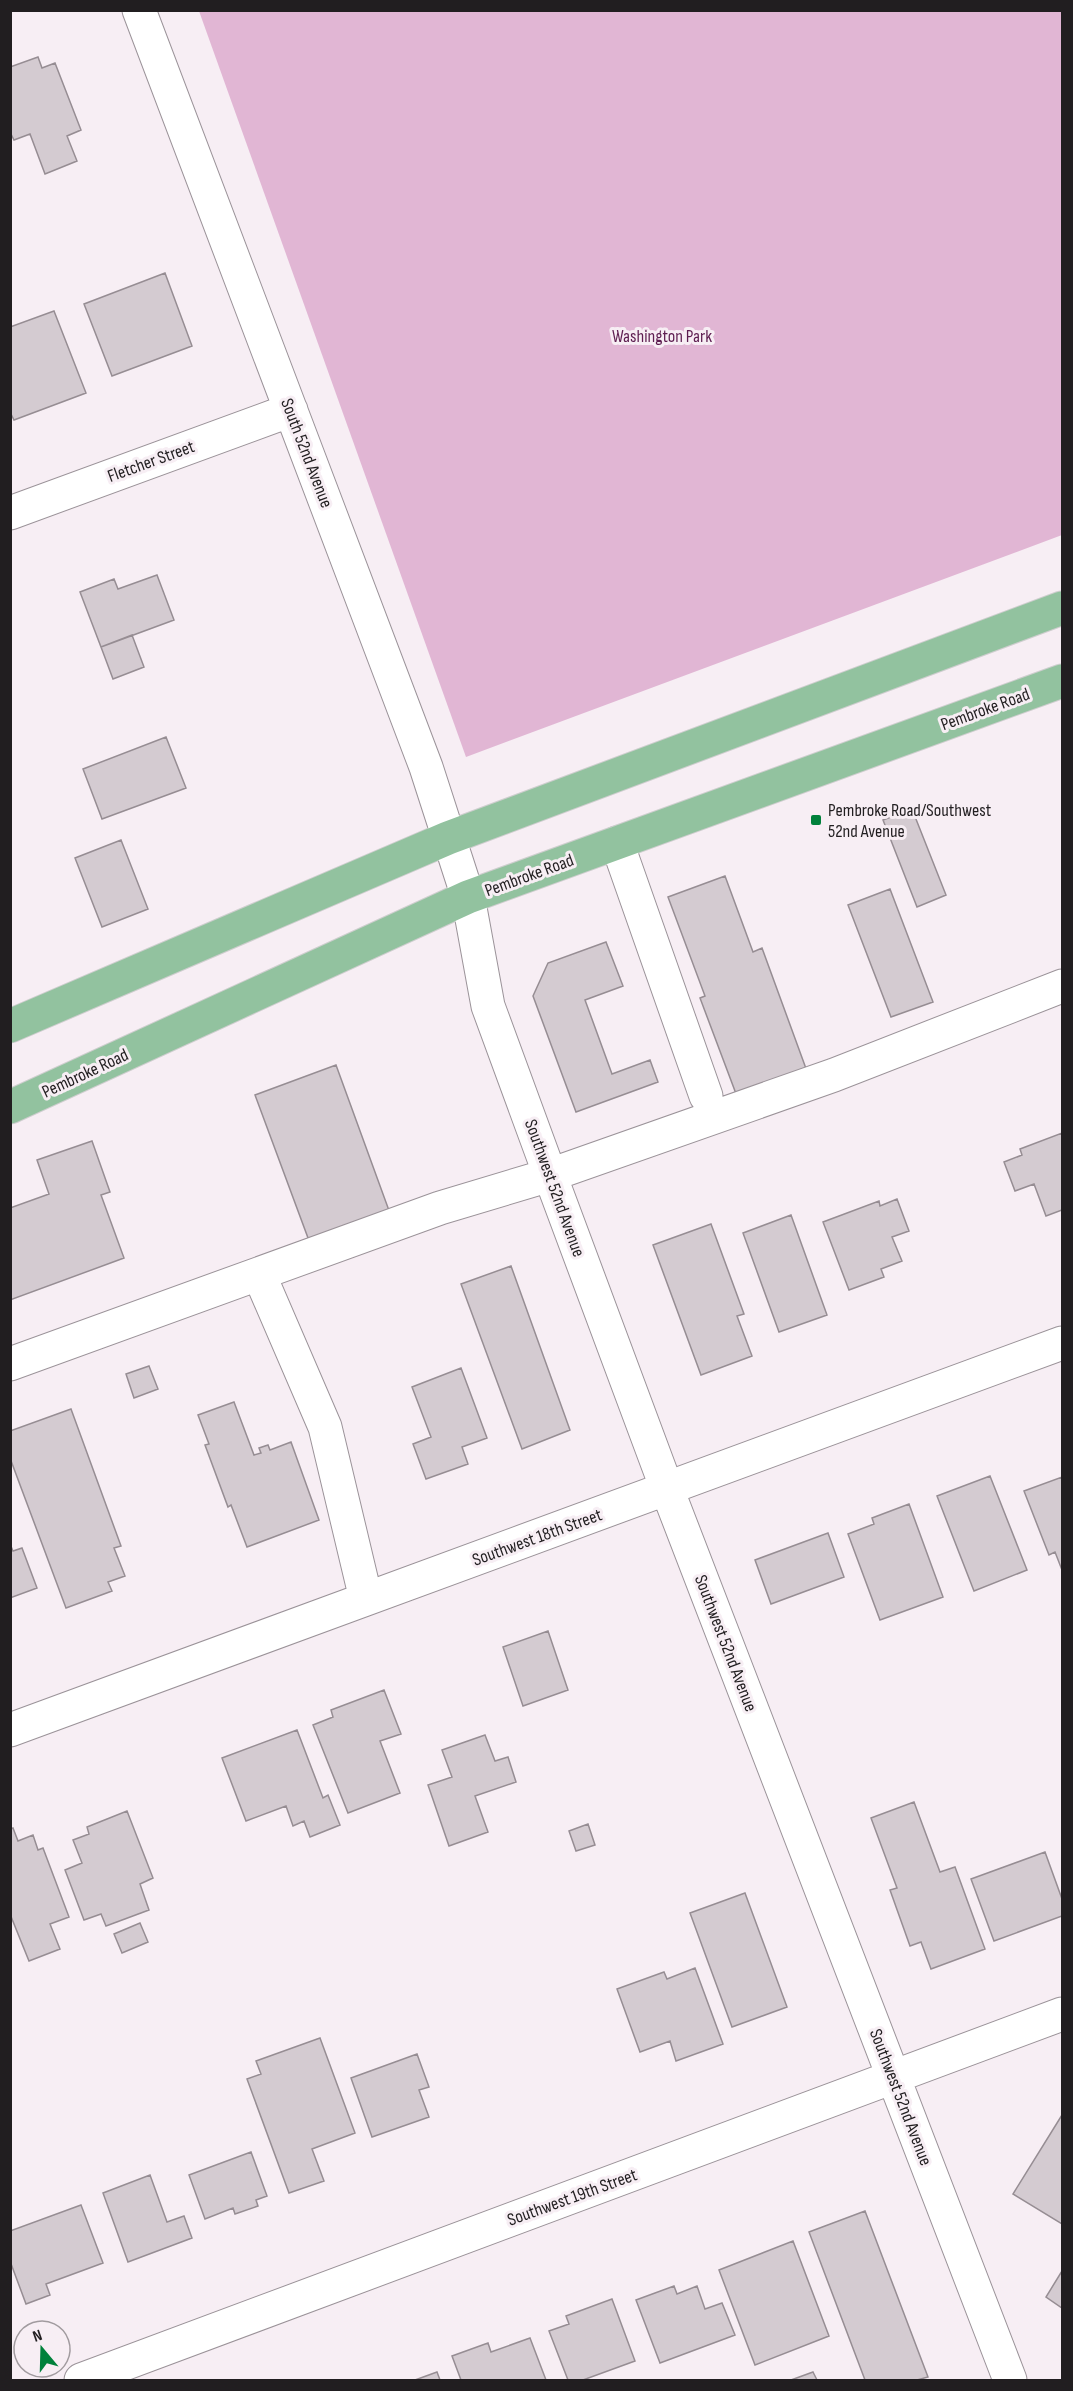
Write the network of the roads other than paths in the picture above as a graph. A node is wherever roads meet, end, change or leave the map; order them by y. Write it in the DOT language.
graph roads {
  1 [pos="139,10"];
  2 [pos="291,410"];
  3 [pos="10,513"];
  4 [pos="1062,608"];
  5 [pos="1062,681"];
  6 [pos="448,838"];
  7 [pos="617,843"];
  8 [pos="468,897"];
  9 [pos="1062,986"];
  10 [pos="10,1026"];
  11 [pos="706,1096"];
  12 [pos="10,1107"];
  13 [pos="550,1175"];
  14 [pos="259,1274"];
  15 [pos="1062,1342"];
  16 [pos="10,1364"];
  17 [pos="667,1489"];
  18 [pos="366,1599"];
  19 [pos="10,1730"];
  20 [pos="1062,2014"];
  21 [pos="893,2077"];
  22 [pos="81,2380"];
  23 [pos="1010,2380"];
  1 -- 2 [label="street, South 52nd Avenue"];
  2 -- 3 [label="street, Fletcher Street"];
  2 -- 6 [label="street, South 52nd Avenue"];
  4 -- 6 [label="main road"];
  5 -- 7 [label="main road, Pembroke Road"];
  6 -- 8 [label="street, South 52nd Avenue"];
  6 -- 10 [label="main road"];
  7 -- 8 [label="main road, Pembroke Road"];
  7 -- 11 [label="street"];
  8 -- 12 [label="main road, Pembroke Road"];
  8 -- 13 [label="street, Southwest 52nd Avenue"];
  9 -- 13 [label="street"];
  13 -- 14 [label="street"];
  13 -- 17 [label="street, Southwest 52nd Avenue"];
  14 -- 16 [label="street"];
  14 -- 18 [label="street"];
  15 -- 17 [label="street, Southwest 18th Street"];
  17 -- 18 [label="street, Southwest 18th Street"];
  17 -- 21 [label="street, Southwest 52nd Avenue"];
  18 -- 19 [label="street, Southwest 18th Street"];
  20 -- 21 [label="street, Southwest 19th Street"];
  21 -- 22 [label="street, Southwest 19th Street"];
  21 -- 23 [label="street, Southwest 52nd Avenue"];
}
